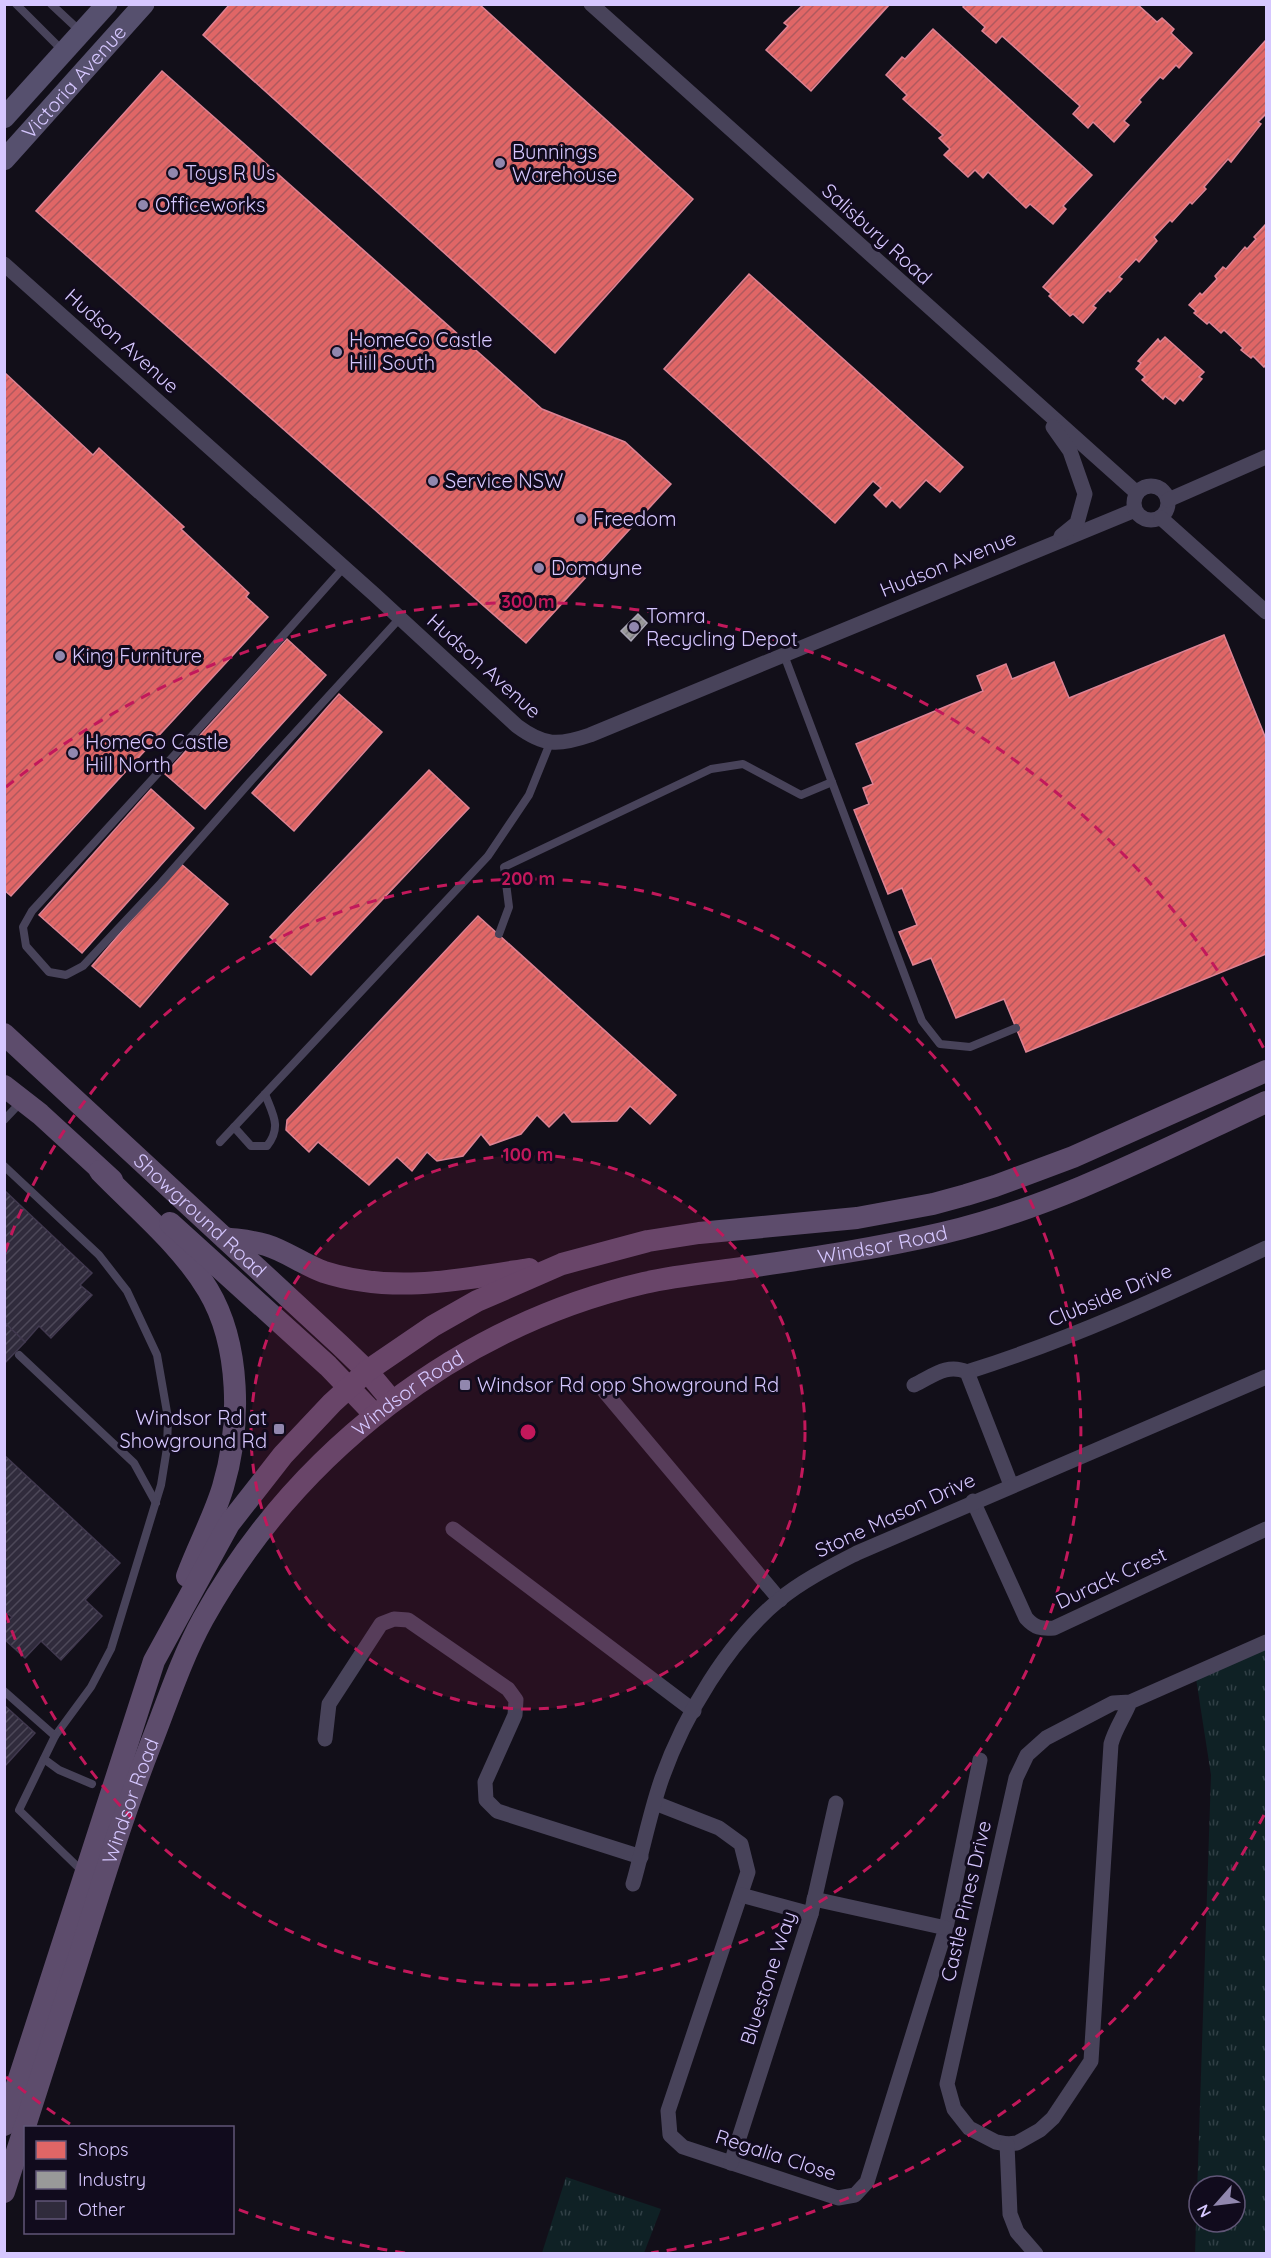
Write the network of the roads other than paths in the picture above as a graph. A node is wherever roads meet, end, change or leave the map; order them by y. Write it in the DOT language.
graph roads {
  1 [pos="16,4"];
  2 [pos="51,4"];
  3 [pos="107,4"];
  4 [pos="144,4"];
  5 [pos="591,4"];
  6 [pos="82,33"];
  7 [pos="64,52"];
  8 [pos="4,118"];
  9 [pos="4,160"];
  10 [pos="4,264"];
  11 [pos="1035,402"];
  12 [pos="1266,458"];
  13 [pos="1137,493"];
  14 [pos="1168,500"];
  15 [pos="1135,510"];
  16 [pos="1161,518"];
  17 [pos="1052,544"];
  18 [pos="344,567"];
  19 [pos="1266,612"];
  20 [pos="400,618"];
  21 [pos="784,655"];
  22 [pos="550,743"];
  23 [pos="832,782"];
  24 [pos="499,934"];
  25 [pos="1016,1028"];
  26 [pos="4,1034"];
  27 [pos="1266,1071"];
  28 [pos="4,1086"];
  29 [pos="265,1094"];
  30 [pos="22,1101"];
  31 [pos="1266,1102"];
  32 [pos="4,1120"];
  33 [pos="234,1127"];
  34 [pos="220,1142"];
  35 [pos="4,1166"];
  36 [pos="100,1171"];
  37 [pos="225,1238"];
  38 [pos="1266,1248"];
  39 [pos="562,1264"];
  40 [pos="18,1355"];
  41 [pos="367,1371"];
  42 [pos="967,1372"];
  43 [pos="1266,1377"];
  44 [pos="914,1385"];
  45 [pos="349,1388"];
  46 [pos="605,1392"];
  47 [pos="383,1408"];
  48 [pos="1011,1485"];
  49 [pos="973,1501"];
  50 [pos="156,1503"];
  51 [pos="453,1528"];
  52 [pos="1266,1529"];
  53 [pos="780,1600"];
  54 [pos="1266,1642"];
  55 [pos="154,1661"];
  56 [pos="4,1691"];
  57 [pos="1130,1702"];
  58 [pos="694,1711"];
  59 [pos="55,1736"];
  60 [pos="325,1739"];
  61 [pos="44,1759"];
  62 [pos="980,1760"];
  63 [pos="92,1784"];
  64 [pos="655,1803"];
  65 [pos="836,1803"];
  66 [pos="641,1857"];
  67 [pos="85,1874"];
  68 [pos="633,1884"];
  69 [pos="741,1894"];
  70 [pos="812,1906"];
  71 [pos="946,1928"];
  72 [pos="4,2125"];
  73 [pos="25,2126"];
  74 [pos="24,2129"];
  75 [pos="1007,2144"];
  76 [pos="731,2163"];
  77 [pos="4,2192"];
  78 [pos="1029,2250"];
  1 -- 7 [label="lane"];
  2 -- 6 [label="lane"];
  3 -- 6 [label="main road, Victoria Avenue"];
  4 -- 9 [label="main road, Victoria Avenue"];
  5 -- 11 [label="street, Salisbury Road"];
  6 -- 7 [label="main road, Victoria Avenue"];
  7 -- 8 [label="main road, Victoria Avenue"];
  10 -- 18 [label="street, Hudson Avenue"];
  11 -- 13 [label="street, Salisbury Road"];
  11 -- 17 [label="street"];
  12 -- 14 [label="street"];
  13 -- 14 [label="street"];
  13 -- 15 [label="street"];
  14 -- 16 [label="street"];
  15 -- 16 [label="street"];
  15 -- 17 [label="street, Hudson Avenue"];
  16 -- 19 [label="street"];
  17 -- 21 [label="street, Hudson Avenue"];
  18 -- 20 [label="street, Hudson Avenue"];
  18 -- 20 [label="lane"];
  20 -- 22 [label="street, Hudson Avenue"];
  21 -- 22 [label="street, Hudson Avenue"];
  21 -- 23 [label="lane"];
  22 -- 29 [label="lane"];
  23 -- 24 [label="lane"];
  23 -- 25 [label="lane"];
  26 -- 37 [label="main road, Showground Road"];
  27 -- 39 [label="main road, Windsor Road"];
  28 -- 30 [label="main road, Showground Road"];
  29 -- 33 [label="lane"];
  29 -- 33 [label="lane"];
  30 -- 32 [label="lane"];
  30 -- 36 [label="main road, Showground Road"];
  31 -- 47 [label="main road, Windsor Road"];
  33 -- 34 [label="lane"];
  35 -- 50 [label="lane"];
  36 -- 45 [label="main road, Showground Road"];
  36 -- 55 [label="main road"];
  37 -- 39 [label="main road"];
  37 -- 41 [label="main road, Showground Road"];
  38 -- 42 [label="street, Clubside Drive"];
  39 -- 41 [label="main road, Windsor Road"];
  40 -- 50 [label="lane"];
  41 -- 45 [label="main road, Windsor Road"];
  41 -- 47 [label="main road, Showground Road"];
  42 -- 44 [label="street, Clubside Drive"];
  42 -- 48 [label="street"];
  43 -- 48 [label="street, Stone Mason Drive"];
  45 -- 47 [label="main road, Showground Road"];
  45 -- 55 [label="main road, Windsor Road"];
  46 -- 53 [label="street"];
  47 -- 73 [label="main road, Windsor Road"];
  48 -- 49 [label="street, Stone Mason Drive"];
  49 -- 52 [label="street, Durack Crest"];
  49 -- 53 [label="street, Stone Mason Drive"];
  50 -- 59 [label="lane"];
  51 -- 58 [label="street"];
  53 -- 58 [label="street, Stone Mason Drive"];
  54 -- 57 [label="street, Castle Pines Drive"];
  55 -- 67 [label="main road, Windsor Road"];
  56 -- 59 [label="lane"];
  57 -- 75 [label="street"];
  57 -- 75 [label="street, Castle Pines Drive"];
  58 -- 64 [label="street, Stone Mason Drive"];
  59 -- 61 [label="lane"];
  60 -- 66 [label="street"];
  61 -- 63 [label="lane"];
  61 -- 67 [label="lane"];
  62 -- 71 [label="street, Regalia Close"];
  64 -- 66 [label="street, Stone Mason Drive"];
  64 -- 69 [label="street, Regalia Close"];
  65 -- 70 [label="street, Bluestone Way"];
  66 -- 68 [label="street, Stone Mason Drive"];
  67 -- 72 [label="main road, Windsor Road"];
  69 -- 70 [label="street"];
  69 -- 76 [label="street, Regalia Close"];
  70 -- 71 [label="street"];
  70 -- 76 [label="street, Bluestone Way"];
  71 -- 76 [label="street, Regalia Close"];
  74 -- 77 [label="main road, Windsor Road"];
  75 -- 78 [label="street"];
}
